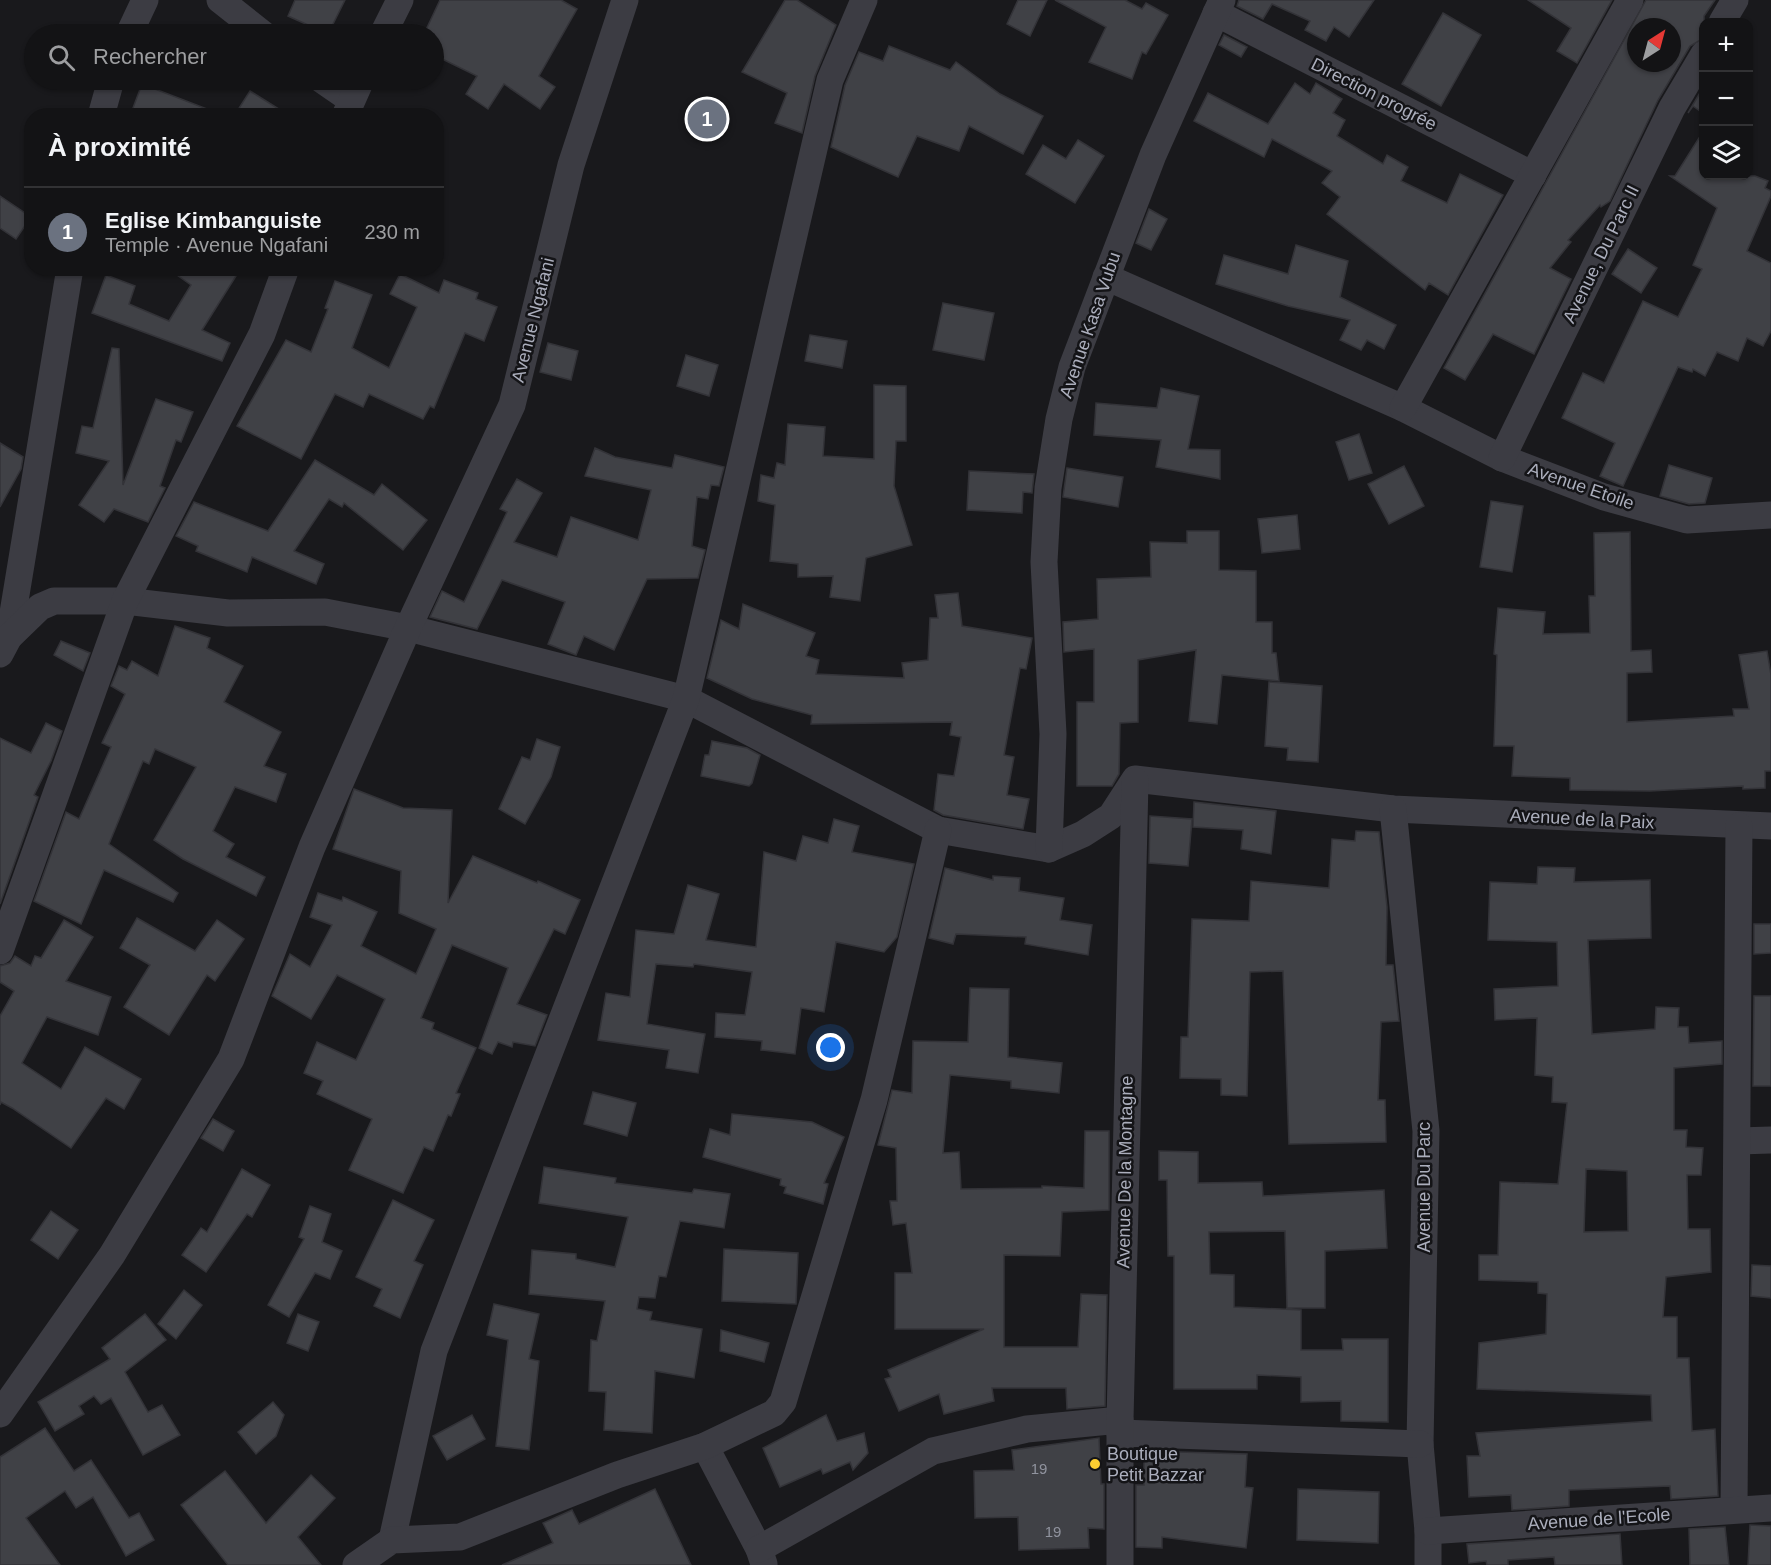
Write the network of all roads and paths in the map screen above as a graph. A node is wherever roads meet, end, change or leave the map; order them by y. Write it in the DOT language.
graph roads {
  1 [pos="145,0"];
  2 [pos="220,0"];
  3 [pos="400,0"];
  4 [pos="625,0"];
  5 [pos="864,0"];
  6 [pos="1630,0"];
  7 [pos="1735,0"];
  8 [pos="1219,7"];
  9 [pos="1724,18"];
  10 [pos="134,24"];
  11 [pos="250,24"];
  12 [pos="388,24"];
  13 [pos="1699,62"];
  14 [pos="108,90"];
  15 [pos="339,90"];
  16 [pos="352,98"];
  17 [pos="103,108"];
  18 [pos="1533,175"];
  19 [pos="69,276"];
  20 [pos="283,276"];
  21 [pos="1106,277"];
  22 [pos="1403,408"];
  23 [pos="1502,458"];
  24 [pos="1771,515"];
  25 [pos="125,600"];
  26 [pos="408,628"];
  27 [pos="4,645"];
  28 [pos="686,699"];
  29 [pos="1135,779"];
  30 [pos="1393,809"];
  31 [pos="1739,826"];
  32 [pos="1771,826"];
  33 [pos="938,830"];
  34 [pos="1049,849"];
  35 [pos="0,951"];
  36 [pos="1771,1140"];
  37 [pos="1738,1141"];
  38 [pos="0,1414"];
  39 [pos="1120,1426"];
  40 [pos="1420,1444"];
  41 [pos="705,1446"];
  42 [pos="1771,1508"];
  43 [pos="1734,1509"];
  44 [pos="1428,1532"];
  45 [pos="392,1540"];
  46 [pos="762,1557"];
  47 [pos="356,1565"];
  48 [pos="1120,1565"];
  49 [pos="1428,1565"];
  1 -- 10 [label="street"];
  2 -- 11 [label="street"];
  3 -- 12 [label="street"];
  4 -- 26 [label="street, Avenue Ngafani"];
  5 -- 28 [label="street"];
  6 -- 18 [label="street"];
  7 -- 9 [label="street"];
  8 -- 18 [label="street, Direction progrée"];
  8 -- 21 [label="street, Avenue Kasa Vubu"];
  13 -- 23 [label="street, Avenue, Du Parc II"];
  14 -- 17 [label="street"];
  15 -- 16 [label="street"];
  18 -- 22 [label="street"];
  19 -- 27 [label="street"];
  20 -- 25 [label="street"];
  21 -- 22 [label="street, Avenue Etoile"];
  21 -- 34 [label="street, Avenue Kasa Vubu"];
  22 -- 23 [label="street, Avenue Etoile"];
  23 -- 24 [label="street, Avenue Etoile"];
  25 -- 26 [label="street"];
  25 -- 27 [label="street"];
  25 -- 35 [label="street"];
  26 -- 28 [label="street"];
  26 -- 38 [label="street, Avenue Ngafani"];
  28 -- 33 [label="street"];
  28 -- 45 [label="street"];
  29 -- 30 [label="street, Avenue de la Paix"];
  29 -- 34 [label="street"];
  29 -- 39 [label="street, Avenue De la Montagne"];
  30 -- 31 [label="street, Avenue de la Paix"];
  30 -- 40 [label="street, Avenue Du Parc"];
  31 -- 32 [label="street, Avenue de la Paix"];
  31 -- 37 [label="street"];
  33 -- 34 [label="street"];
  33 -- 41 [label="street"];
  36 -- 37 [label="street"];
  37 -- 43 [label="street"];
  39 -- 40 [label="street"];
  39 -- 46 [label="street"];
  39 -- 48 [label="street, Avenue De la Montagne"];
  40 -- 44 [label="street, Avenue Du Parc"];
  41 -- 45 [label="street"];
  41 -- 46 [label="street"];
  42 -- 43 [label="street, Avenue de l'Ecole"];
  43 -- 44 [label="street, Avenue de l'Ecole"];
  44 -- 49 [label="street, Avenue Du Parc"];
  45 -- 47 [label="street"];
}
